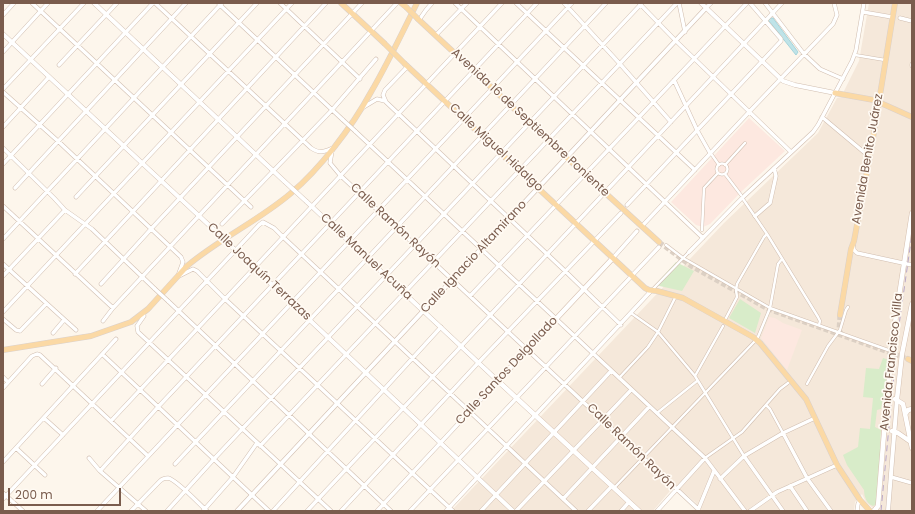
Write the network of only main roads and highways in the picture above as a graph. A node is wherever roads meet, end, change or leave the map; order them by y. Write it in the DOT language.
graph roads {
  1 [pos="341,3"];
  2 [pos="417,3"];
  3 [pos="895,3"];
  4 [pos="404,5"];
  5 [pos="835,93"];
  6 [pos="878,102"];
  7 [pos="912,117"];
  8 [pos="912,213"];
  9 [pos="659,245"];
  10 [pos="613,258"];
  11 [pos="912,304"];
  12 [pos="840,315"];
  13 [pos="3,350"];
  14 [pos="498,381"];
  15 [pos="912,408"];
  16 [pos="906,413"];
  17 [pos="893,431"];
  18 [pos="911,442"];
  19 [pos="912,448"];
  20 [pos="639,511"];
  21 [pos="870,511"];
  22 [pos="874,511"];
  1 -- 10 [label="main road, Calle Miguel Hidalgo, bridge"];
  2 -- 13 [label="main road"];
  3 -- 6 [label="main road, Avenida Benito Juárez"];
  4 -- 9 [label="main road, Avenida 16 de Septiembre Poniente, bridge"];
  5 -- 6 [label="main road"];
  6 -- 7 [label="main road"];
  6 -- 12 [label="main road, Avenida Benito Juárez"];
  8 -- 22 [label="main road, Avenida Francisco Villa"];
  10 -- 14 [label="main road, Calle Santos Delgollado"];
  10 -- 21 [label="main road, Calle Miguel Hidalgo"];
  11 -- 16 [label="main road, Avenida Francisco Villa"];
  14 -- 20 [label="main road, Calle Manuel Acuña"];
  15 -- 16 [label="main road"];
  16 -- 18 [label="main road"];
  17 -- 18 [label="main road"];
  18 -- 19 [label="main road"];
}
